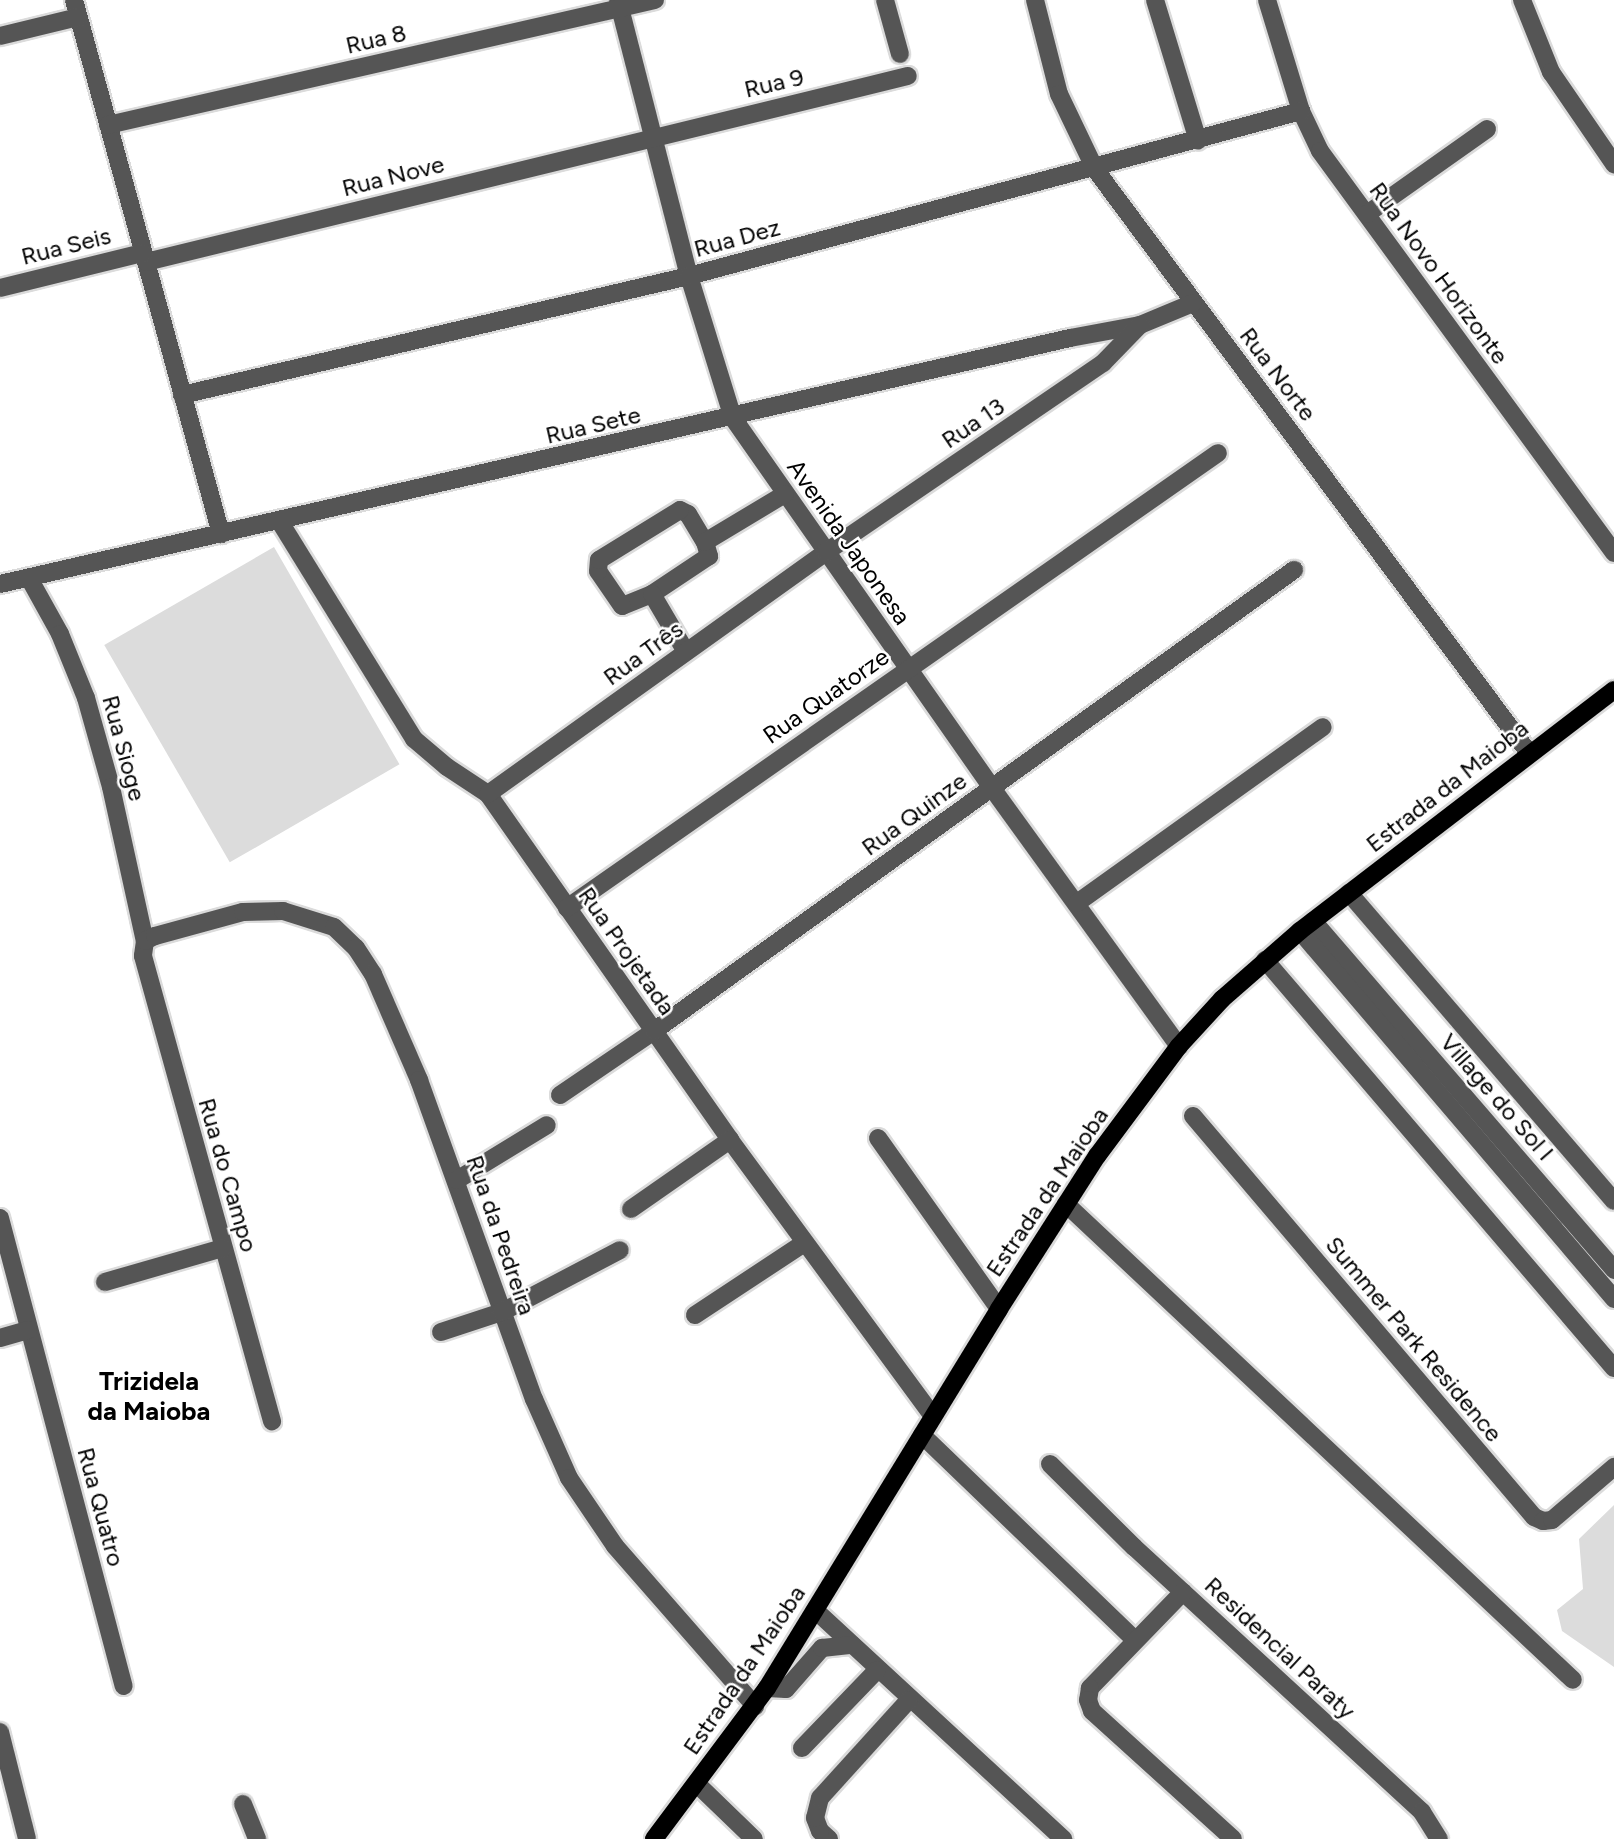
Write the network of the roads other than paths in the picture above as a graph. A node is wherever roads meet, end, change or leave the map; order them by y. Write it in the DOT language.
graph roads {
  1 [pos="655,0"];
  2 [pos="885,0"];
  3 [pos="1035,0"];
  4 [pos="1155,0"];
  5 [pos="1267,0"];
  6 [pos="1522,0"];
  7 [pos="619,4"];
  8 [pos="76,8"];
  9 [pos="0,37"];
  10 [pos="900,54"];
  11 [pos="908,76"];
  12 [pos="1301,111"];
  13 [pos="108,125"];
  14 [pos="1487,129"];
  15 [pos="652,137"];
  16 [pos="1198,141"];
  17 [pos="1614,164"];
  18 [pos="1094,169"];
  19 [pos="1367,214"];
  20 [pos="145,257"];
  21 [pos="689,276"];
  22 [pos="0,288"];
  23 [pos="1193,303"];
  24 [pos="1140,325"];
  25 [pos="182,395"];
  26 [pos="733,418"];
  27 [pos="1218,453"];
  28 [pos="785,494"];
  29 [pos="280,522"];
  30 [pos="221,534"];
  31 [pos="705,542"];
  32 [pos="826,552"];
  33 [pos="1614,553"];
  34 [pos="1294,570"];
  35 [pos="29,578"];
  36 [pos="0,584"];
  37 [pos="652,594"];
  38 [pos="686,652"];
  39 [pos="909,668"];
  40 [pos="1614,690"];
  41 [pos="1322,727"];
  42 [pos="1529,753"];
  43 [pos="992,788"];
  44 [pos="488,794"];
  45 [pos="1349,893"];
  46 [pos="1077,903"];
  47 [pos="567,908"];
  48 [pos="1307,926"];
  49 [pos="145,941"];
  50 [pos="1265,960"];
  51 [pos="654,1031"];
  52 [pos="1179,1046"];
  53 [pos="560,1095"];
  54 [pos="1193,1116"];
  55 [pos="547,1125"];
  56 [pos="878,1138"];
  57 [pos="730,1140"];
  58 [pos="457,1180"];
  59 [pos="1614,1201"];
  60 [pos="1066,1204"];
  61 [pos="631,1209"];
  62 [pos="0,1218"];
  63 [pos="804,1243"];
  64 [pos="223,1248"];
  65 [pos="620,1250"];
  66 [pos="1614,1270"];
  67 [pos="105,1282"];
  68 [pos="1614,1299"];
  69 [pos="999,1309"];
  70 [pos="502,1312"];
  71 [pos="695,1315"];
  72 [pos="28,1330"];
  73 [pos="441,1332"];
  74 [pos="0,1338"];
  75 [pos="1614,1368"];
  76 [pos="933,1416"];
  77 [pos="272,1421"];
  78 [pos="922,1435"];
  79 [pos="1050,1464"];
  80 [pos="1614,1467"];
  81 [pos="1183,1592"];
  82 [pos="815,1610"];
  83 [pos="1135,1640"];
  84 [pos="852,1645"];
  85 [pos="877,1670"];
  86 [pos="1573,1680"];
  87 [pos="124,1686"];
  88 [pos="767,1688"];
  89 [pos="909,1700"];
  90 [pos="755,1706"];
  91 [pos="0,1732"];
  92 [pos="803,1748"];
  93 [pos="697,1784"];
  94 [pos="243,1804"];
  95 [pos="27,1839"];
  96 [pos="257,1839"];
  97 [pos="654,1839"];
  98 [pos="754,1839"];
  99 [pos="829,1839"];
  100 [pos="1063,1839"];
  101 [pos="1233,1839"];
  102 [pos="1439,1839"];
  1 -- 7 [label="street, Rua 8"];
  2 -- 10 [label="street"];
  3 -- 18 [label="street, Rua Norte"];
  4 -- 16 [label="street"];
  5 -- 12 [label="street, Rua Novo Horizonte"];
  6 -- 17 [label="street"];
  7 -- 13 [label="street, Rua 8"];
  7 -- 15 [label="street, Avenida Japonesa"];
  8 -- 9 [label="street"];
  8 -- 13 [label="street"];
  11 -- 15 [label="street, Rua 9"];
  12 -- 16 [label="street, Rua Dez"];
  12 -- 19 [label="street, Rua Novo Horizonte"];
  13 -- 20 [label="street"];
  14 -- 19 [label="street"];
  15 -- 20 [label="street, Rua Nove"];
  15 -- 21 [label="street, Avenida Japonesa"];
  16 -- 18 [label="street, Rua Dez"];
  18 -- 21 [label="street, Rua Dez"];
  18 -- 23 [label="street, Rua Norte"];
  19 -- 33 [label="street, Rua Novo Horizonte"];
  20 -- 22 [label="street, Rua Seis"];
  20 -- 25 [label="street"];
  21 -- 25 [label="street, Rua Dez"];
  21 -- 26 [label="street, Avenida Japonesa"];
  23 -- 24 [label="street, Rua Sete"];
  23 -- 42 [label="street, Rua Norte"];
  24 -- 26 [label="street, Rua Sete"];
  24 -- 32 [label="street, Rua 13"];
  25 -- 30 [label="street"];
  26 -- 28 [label="street, Avenida Japonesa"];
  26 -- 29 [label="street, Rua Sete"];
  27 -- 39 [label="street, Rua Quatorze"];
  28 -- 31 [label="street"];
  28 -- 32 [label="street, Avenida Japonesa"];
  29 -- 30 [label="street, Rua Sete"];
  29 -- 44 [label="street, Rua Projetada"];
  30 -- 35 [label="street, Rua Sete"];
  31 -- 37 [label="street"];
  31 -- 37 [label="street"];
  32 -- 38 [label="street, Rua Três"];
  32 -- 39 [label="street, Avenida Japonesa"];
  34 -- 43 [label="street, Rua Quinze"];
  35 -- 36 [label="street, Rua Sete"];
  35 -- 49 [label="street, Rua Sioge"];
  37 -- 38 [label="street"];
  38 -- 44 [label="street, Rua Três"];
  39 -- 43 [label="street, Avenida Japonesa"];
  39 -- 47 [label="street, Rua Quatorze"];
  40 -- 42 [label="main road, Estrada da Maioba"];
  41 -- 46 [label="street"];
  42 -- 45 [label="main road, Estrada da Maioba"];
  43 -- 46 [label="street, Avenida Japonesa"];
  43 -- 51 [label="street, Rua Quinze"];
  44 -- 47 [label="street, Rua Projetada"];
  45 -- 48 [label="main road, Estrada da Maioba"];
  45 -- 59 [label="street, Village do Sol I"];
  46 -- 52 [label="street, Avenida Japonesa"];
  47 -- 51 [label="street, Rua Projetada"];
  48 -- 50 [label="main road, Estrada da Maioba"];
  48 -- 66 [label="street, Village do Sol I"];
  48 -- 68 [label="street"];
  49 -- 58 [label="street, Rua da Pedreira"];
  49 -- 64 [label="street, Rua do Campo"];
  50 -- 52 [label="main road, Estrada da Maioba"];
  50 -- 75 [label="street"];
  51 -- 53 [label="street, Rua Quinze"];
  51 -- 57 [label="street, Rua Projetada"];
  52 -- 60 [label="main road, Estrada da Maioba"];
  54 -- 80 [label="street, Summer Park Residence"];
  55 -- 58 [label="street"];
  56 -- 69 [label="street"];
  57 -- 61 [label="street"];
  57 -- 63 [label="street, Rua Projetada"];
  58 -- 70 [label="street, Rua da Pedreira"];
  60 -- 69 [label="main road, Estrada da Maioba"];
  60 -- 86 [label="street"];
  62 -- 72 [label="street, Rua Quatro"];
  63 -- 71 [label="street"];
  63 -- 76 [label="street, Rua Projetada"];
  64 -- 67 [label="street"];
  64 -- 77 [label="street, Rua do Campo"];
  65 -- 70 [label="street"];
  69 -- 76 [label="main road, Estrada da Maioba"];
  70 -- 73 [label="street"];
  70 -- 90 [label="street, Rua da Pedreira"];
  72 -- 74 [label="street"];
  72 -- 87 [label="street, Rua Quatro"];
  76 -- 78 [label="main road, Estrada da Maioba"];
  78 -- 82 [label="main road, Estrada da Maioba"];
  78 -- 83 [label="street"];
  79 -- 81 [label="street"];
  81 -- 83 [label="street, Residencial Paraty"];
  81 -- 102 [label="street, Residencial Paraty"];
  82 -- 84 [label="street"];
  82 -- 88 [label="main road, Estrada da Maioba"];
  83 -- 101 [label="street, Residencial Paraty"];
  84 -- 85 [label="street"];
  84 -- 88 [label="street"];
  85 -- 89 [label="street"];
  85 -- 92 [label="street"];
  88 -- 90 [label="main road, Estrada da Maioba"];
  89 -- 99 [label="street"];
  89 -- 100 [label="street"];
  90 -- 93 [label="main road, Estrada da Maioba"];
  91 -- 95 [label="street"];
  93 -- 97 [label="main road, Estrada da Maioba"];
  93 -- 98 [label="street"];
  94 -- 96 [label="street"];
}
